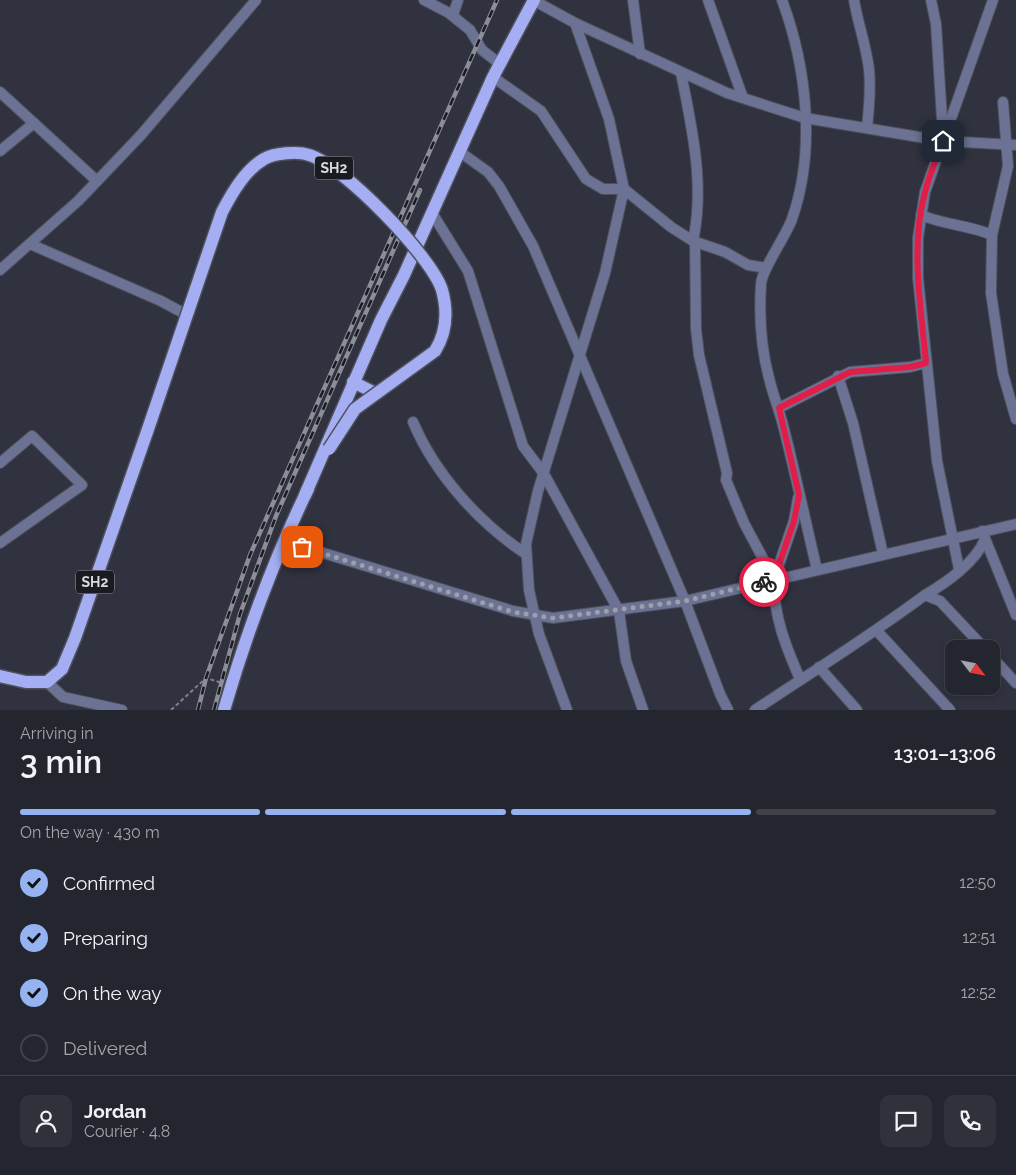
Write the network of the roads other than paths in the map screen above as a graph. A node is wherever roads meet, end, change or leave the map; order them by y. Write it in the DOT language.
graph roads {
  1 [pos="256,0"];
  2 [pos="424,0"];
  3 [pos="458,0"];
  4 [pos="534,0"];
  5 [pos="549,0"];
  6 [pos="633,0"];
  7 [pos="708,0"];
  8 [pos="782,0"];
  9 [pos="854,0"];
  10 [pos="931,0"];
  11 [pos="993,0"];
  12 [pos="553,12"];
  13 [pos="453,16"];
  14 [pos="575,23"];
  15 [pos="640,54"];
  16 [pos="500,64"];
  17 [pos="681,73"];
  18 [pos="493,76"];
  19 [pos="0,92"];
  20 [pos="743,98"];
  21 [pos="1003,102"];
  22 [pos="805,118"];
  23 [pos="34,123"];
  24 [pos="867,128"];
  25 [pos="943,141"];
  26 [pos="1005,144"];
  27 [pos="1016,145"];
  28 [pos="0,151"];
  29 [pos="460,152"];
  30 [pos="97,181"];
  31 [pos="624,189"];
  32 [pos="432,212"];
  33 [pos="921,215"];
  34 [pos="992,235"];
  35 [pos="694,241"];
  36 [pos="30,244"];
  37 [pos="766,268"];
  38 [pos="0,270"];
  39 [pos="186,315"];
  40 [pos="580,355"];
  41 [pos="926,363"];
  42 [pos="838,376"];
  43 [pos="353,382"];
  44 [pos="375,393"];
  45 [pos="779,408"];
  46 [pos="1016,419"];
  47 [pos="413,422"];
  48 [pos="0,463"];
  49 [pos="544,474"];
  50 [pos="305,495"];
  51 [pos="799,495"];
  52 [pos="1016,524"];
  53 [pos="983,535"];
  54 [pos="953,538"];
  55 [pos="284,541"];
  56 [pos="0,543"];
  57 [pos="526,554"];
  58 [pos="883,554"];
  59 [pos="959,569"];
  60 [pos="817,570"];
  61 [pos="774,579"];
  62 [pos="925,595"];
  63 [pos="685,601"];
  64 [pos="619,611"];
  65 [pos="534,615"];
  66 [pos="1016,615"];
  67 [pos="877,631"];
  68 [pos="977,640"];
  69 [pos="1000,666"];
  70 [pos="819,667"];
  71 [pos="0,676"];
  72 [pos="800,679"];
  73 [pos="47,682"];
  74 [pos="1016,683"];
  75 [pos="122,710"];
  76 [pos="224,710"];
  77 [pos="566,710"];
  78 [pos="643,710"];
  79 [pos="728,710"];
  80 [pos="755,710"];
  81 [pos="857,710"];
  82 [pos="950,710"];
  1 -- 30 [label="street"];
  2 -- 13 [label="street"];
  3 -- 13 [label="street"];
  4 -- 12 [label="street"];
  4 -- 16 [label="main road"];
  5 -- 12 [label="street"];
  6 -- 15 [label="street"];
  7 -- 20 [label="street"];
  8 -- 22 [label="street"];
  9 -- 24 [label="street"];
  10 -- 25 [label="street"];
  11 -- 25 [label="street"];
  12 -- 14 [label="street"];
  13 -- 16 [label="street"];
  14 -- 15 [label="street"];
  14 -- 31 [label="street"];
  15 -- 17 [label="street"];
  16 -- 18 [label="main road"];
  17 -- 20 [label="street"];
  17 -- 35 [label="street"];
  18 -- 29 [label="main road"];
  18 -- 31 [label="street"];
  19 -- 23 [label="street"];
  20 -- 22 [label="street"];
  21 -- 26 [label="street"];
  22 -- 24 [label="street"];
  22 -- 37 [label="street"];
  23 -- 28 [label="street"];
  23 -- 30 [label="street"];
  24 -- 25 [label="street"];
  25 -- 26 [label="street"];
  25 -- 33 [label="street"];
  26 -- 27 [label="street"];
  26 -- 34 [label="street"];
  29 -- 32 [label="main road"];
  29 -- 40 [label="street"];
  30 -- 36 [label="street"];
  31 -- 35 [label="street"];
  31 -- 40 [label="street"];
  32 -- 43 [label="main road"];
  32 -- 49 [label="street"];
  33 -- 34 [label="street"];
  33 -- 41 [label="street"];
  34 -- 46 [label="street"];
  35 -- 37 [label="street"];
  35 -- 61 [label="street"];
  36 -- 38 [label="street"];
  36 -- 39 [label="street"];
  37 -- 45 [label="street"];
  39 -- 44 [label="main road, SH2, bridge"];
  39 -- 73 [label="main road, SH2, bridge"];
  40 -- 49 [label="street"];
  40 -- 63 [label="street"];
  41 -- 42 [label="street"];
  41 -- 54 [label="street"];
  42 -- 45 [label="street"];
  42 -- 58 [label="street"];
  43 -- 44 [label="main road"];
  43 -- 50 [label="main road"];
  44 -- 50 [label="main road, SH2, bridge"];
  45 -- 51 [label="street"];
  47 -- 57 [label="street"];
  48 -- 56 [label="street"];
  49 -- 57 [label="street"];
  49 -- 64 [label="street"];
  50 -- 55 [label="main road, SH2"];
  51 -- 60 [label="street"];
  51 -- 61 [label="street"];
  52 -- 53 [label="street"];
  53 -- 54 [label="street"];
  53 -- 59 [label="street"];
  53 -- 66 [label="street"];
  54 -- 58 [label="street"];
  54 -- 59 [label="street"];
  55 -- 65 [label="street"];
  55 -- 76 [label="main road, SH2"];
  57 -- 65 [label="street"];
  58 -- 60 [label="street"];
  59 -- 62 [label="street"];
  60 -- 61 [label="street"];
  61 -- 63 [label="street"];
  61 -- 72 [label="street"];
  62 -- 67 [label="street"];
  62 -- 68 [label="street"];
  63 -- 64 [label="street"];
  63 -- 79 [label="street"];
  64 -- 65 [label="street"];
  64 -- 78 [label="street"];
  65 -- 77 [label="street"];
  67 -- 70 [label="street"];
  67 -- 82 [label="street"];
  69 -- 74 [label="street"];
  70 -- 72 [label="street"];
  70 -- 81 [label="street"];
  71 -- 73 [label="main road"];
  72 -- 80 [label="street"];
  73 -- 75 [label="street"];
}
